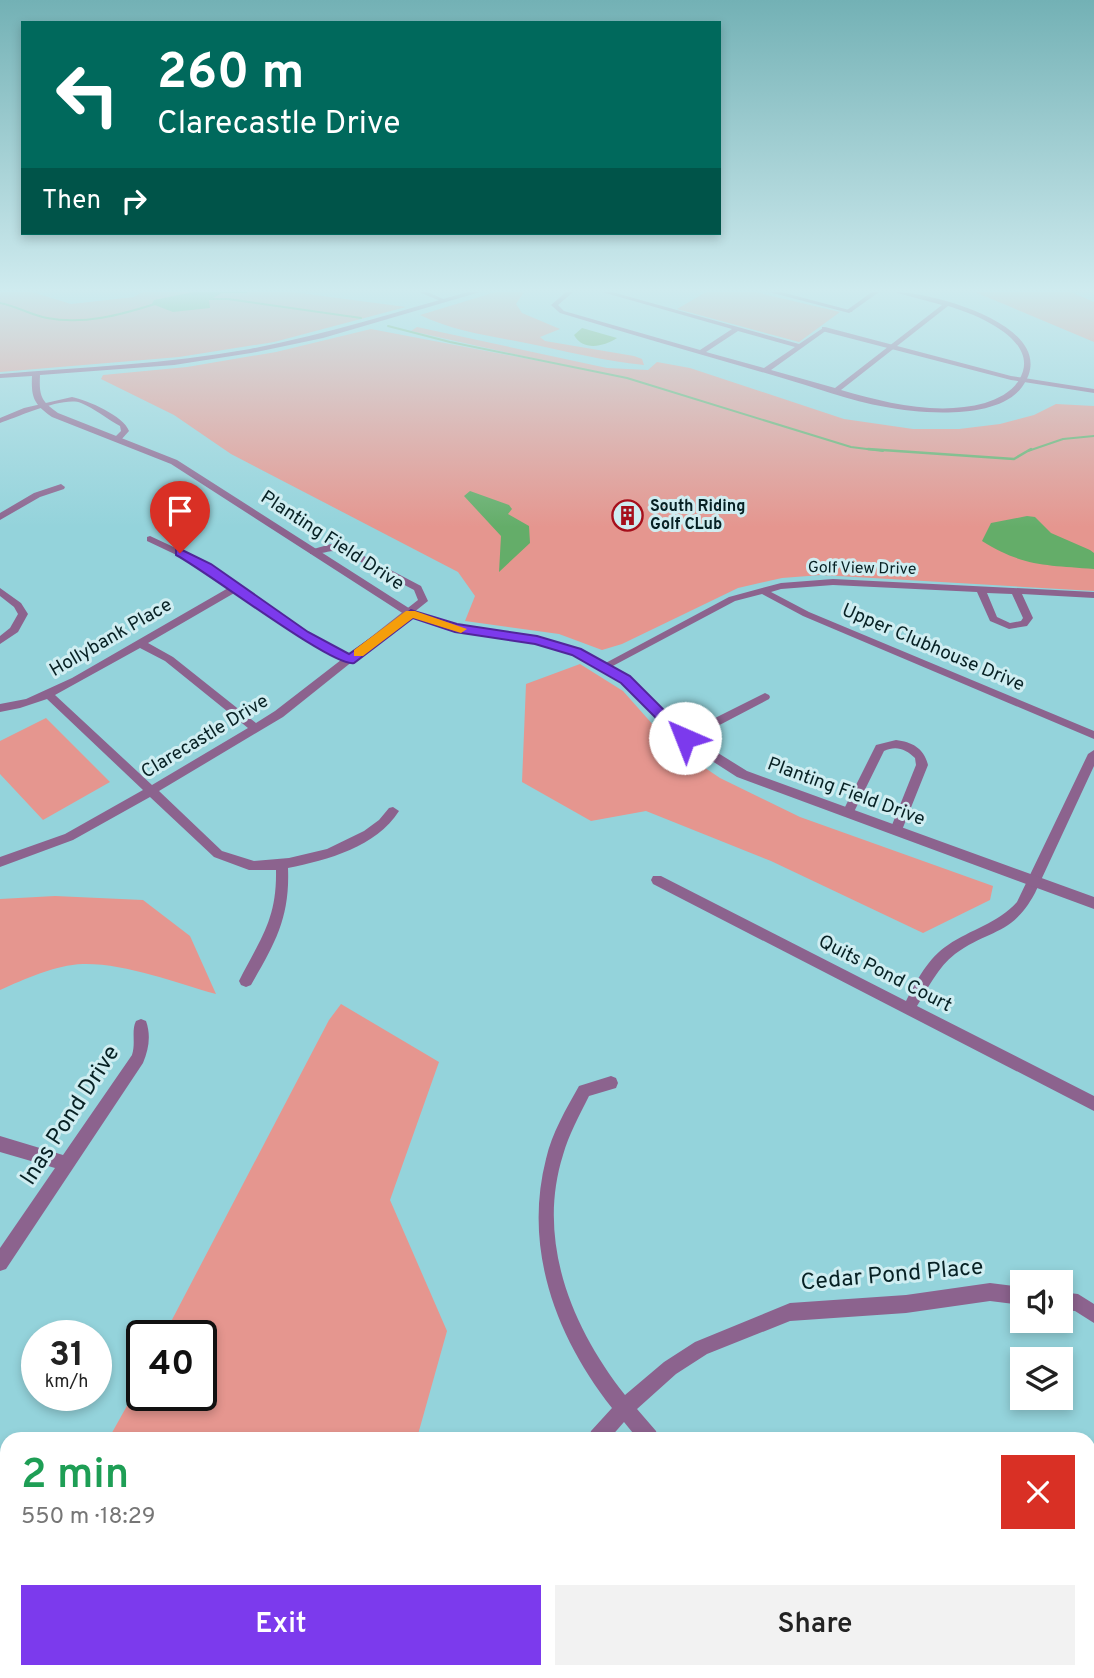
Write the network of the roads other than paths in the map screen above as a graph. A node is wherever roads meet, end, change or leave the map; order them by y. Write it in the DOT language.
graph roads {
  1 [pos="73,370"];
  2 [pos="767,370"];
  3 [pos="863,370"];
  4 [pos="986,370"];
  5 [pos="1028,370"];
  6 [pos="36,373"];
  7 [pos="0,376"];
  8 [pos="1024,380"];
  9 [pos="836,391"];
  10 [pos="1094,391"];
  11 [pos="42,405"];
  12 [pos="0,421"];
  13 [pos="117,439"];
  14 [pos="61,488"];
  15 [pos="0,517"];
  16 [pos="150,539"];
  17 [pos="313,552"];
  18 [pos="236,588"];
  19 [pos="981,589"];
  20 [pos="761,590"];
  21 [pos="0,591"];
  22 [pos="1016,591"];
  23 [pos="1094,595"];
  24 [pos="411,614"];
  25 [pos="0,641"];
  26 [pos="141,644"];
  27 [pos="349,660"];
  28 [pos="605,666"];
  29 [pos="48,694"];
  30 [pos="765,697"];
  31 [pos="0,708"];
  32 [pos="255,728"];
  33 [pos="1094,735"];
  34 [pos="685,738"];
  35 [pos="1094,754"];
  36 [pos="151,790"];
  37 [pos="393,811"];
  38 [pos="848,813"];
  39 [pos="896,830"];
  40 [pos="0,862"];
  41 [pos="282,865"];
  42 [pos="657,880"];
  43 [pos="1035,880"];
  44 [pos="1094,903"];
  45 [pos="246,981"];
  46 [pos="909,1008"];
  47 [pos="141,1025"];
  48 [pos="611,1083"];
  49 [pos="1094,1104"];
  50 [pos="0,1144"];
  51 [pos="67,1164"];
  52 [pos="0,1264"];
  53 [pos="1010,1294"];
  54 [pos="1073,1302"];
  55 [pos="1094,1314"];
  56 [pos="625,1408"];
  57 [pos="603,1432"];
  58 [pos="644,1432"];
  1 -- 6 [label="street"];
  2 -- 9 [label="street"];
  3 -- 9 [label="street"];
  4 -- 8 [label="street"];
  5 -- 8 [label="street"];
  6 -- 7 [label="street"];
  6 -- 11 [label="street"];
  8 -- 9 [label="street"];
  8 -- 10 [label="street"];
  11 -- 12 [label="street"];
  11 -- 13 [label="street, Planting Field Drive"];
  11 -- 13 [label="street"];
  13 -- 17 [label="street, Planting Field Drive"];
  14 -- 15 [label="street"];
  16 -- 18 [label="street"];
  17 -- 24 [label="street, Planting Field Drive"];
  17 -- 24 [label="street"];
  18 -- 26 [label="street, Hollybank Place"];
  18 -- 27 [label="street"];
  19 -- 20 [label="street, Golf View Drive"];
  19 -- 22 [label="street, Golf View Drive"];
  19 -- 22 [label="street"];
  20 -- 28 [label="street, Golf View Drive"];
  20 -- 33 [label="street, Upper Clubhouse Drive"];
  21 -- 25 [label="street"];
  22 -- 23 [label="street, Golf View Drive"];
  24 -- 27 [label="street, Clarecastle Drive"];
  24 -- 28 [label="street, Planting Field Drive"];
  26 -- 29 [label="street, Hollybank Place"];
  26 -- 32 [label="street"];
  27 -- 32 [label="street, Clarecastle Drive"];
  28 -- 34 [label="street, Planting Field Drive"];
  29 -- 31 [label="street, Hollybank Place"];
  29 -- 36 [label="street"];
  30 -- 34 [label="street"];
  32 -- 36 [label="street, Clarecastle Drive"];
  34 -- 38 [label="street, Planting Field Drive"];
  35 -- 43 [label="street"];
  36 -- 40 [label="street, Clarecastle Drive"];
  36 -- 41 [label="street"];
  37 -- 41 [label="street"];
  38 -- 39 [label="street, Planting Field Drive"];
  38 -- 39 [label="street"];
  39 -- 43 [label="street, Planting Field Drive"];
  41 -- 45 [label="street"];
  42 -- 46 [label="street, Quits Pond Court"];
  43 -- 44 [label="street, Planting Field Drive"];
  43 -- 46 [label="street"];
  46 -- 49 [label="street, Quits Pond Court"];
  47 -- 51 [label="street, Inas Pond Drive"];
  48 -- 56 [label="street"];
  50 -- 51 [label="street"];
  51 -- 52 [label="street, Inas Pond Drive"];
  53 -- 56 [label="street, Cedar Pond Place"];
  54 -- 55 [label="street"];
  56 -- 57 [label="street, Cedar Pond Place"];
  56 -- 58 [label="street"];
}
